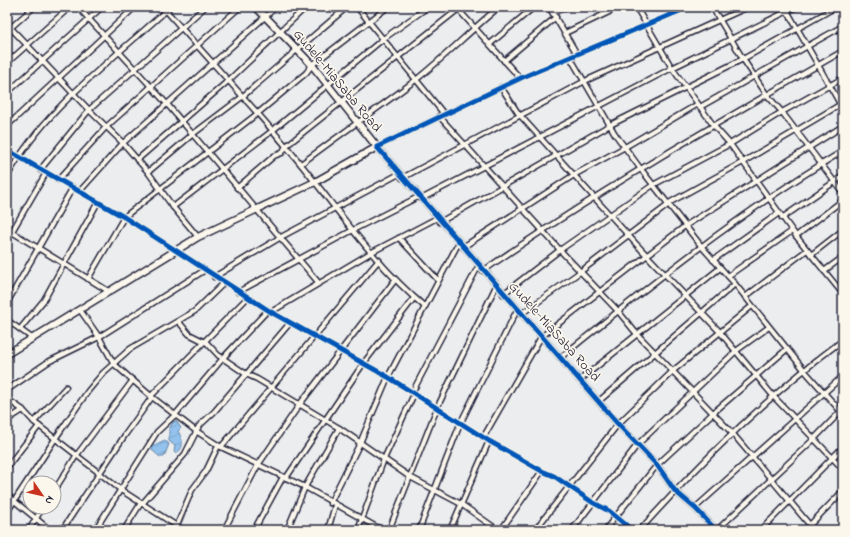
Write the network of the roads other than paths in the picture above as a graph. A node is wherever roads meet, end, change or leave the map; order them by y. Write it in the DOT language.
graph roads {
  1 [pos="34,7"];
  2 [pos="70,7"];
  3 [pos="78,7"];
  4 [pos="102,7"];
  5 [pos="135,7"];
  6 [pos="170,7"];
  7 [pos="204,7"];
  8 [pos="240,7"];
  9 [pos="256,7"];
  10 [pos="276,7"];
  11 [pos="306,7"];
  12 [pos="347,7"];
  13 [pos="357,7"];
  14 [pos="388,7"];
  15 [pos="428,7"];
  16 [pos="499,7"];
  17 [pos="534,7"];
  18 [pos="549,7"];
  19 [pos="565,7"];
  20 [pos="636,7"];
  21 [pos="689,7"];
  22 [pos="712,7"];
  23 [pos="748,7"];
  24 [pos="785,7"];
  25 [pos="796,7"];
  26 [pos="836,7"];
  27 [pos="458,8"];
  28 [pos="165,9"];
  29 [pos="609,12"];
  30 [pos="788,12"];
  31 [pos="554,15"];
  32 [pos="265,18"];
  33 [pos="89,19"];
  34 [pos="718,20"];
  35 [pos="369,22"];
  36 [pos="7,24"];
  37 [pos="647,24"];
  38 [pos="843,26"];
  39 [pos="474,27"];
  40 [pos="181,28"];
  41 [pos="797,29"];
  42 [pos="9,30"];
  43 [pos="280,32"];
  44 [pos="565,33"];
  45 [pos="104,35"];
  46 [pos="383,39"];
  47 [pos="731,40"];
  48 [pos="490,44"];
  49 [pos="27,45"];
  50 [pos="196,45"];
  51 [pos="659,47"];
  52 [pos="808,48"];
  53 [pos="297,49"];
  54 [pos="843,51"];
  55 [pos="120,52"];
  56 [pos="577,54"];
  57 [pos="570,57"];
  58 [pos="398,58"];
  59 [pos="743,59"];
  60 [pos="43,61"];
  61 [pos="504,61"];
  62 [pos="7,63"];
  63 [pos="212,63"];
  64 [pos="312,65"];
  65 [pos="818,65"];
  66 [pos="135,68"];
  67 [pos="672,68"];
  68 [pos="754,76"];
  69 [pos="58,77"];
  70 [pos="520,78"];
  71 [pos="843,78"];
  72 [pos="416,80"];
  73 [pos="228,81"];
  74 [pos="585,81"];
  75 [pos="326,84"];
  76 [pos="151,86"];
  77 [pos="501,87"];
  78 [pos="685,87"];
  79 [pos="830,87"];
  80 [pos="7,93"];
  81 [pos="72,93"];
  82 [pos="767,95"];
  83 [pos="242,97"];
  84 [pos="341,102"];
  85 [pos="842,103"];
  86 [pos="167,104"];
  87 [pos="699,105"];
  88 [pos="599,106"];
  89 [pos="843,109"];
  90 [pos="89,110"];
  91 [pos="782,112"];
  92 [pos="257,114"];
  93 [pos="444,114"];
  94 [pos="519,114"];
  95 [pos="439,116"];
  96 [pos="181,121"];
  97 [pos="357,122"];
  98 [pos="610,125"];
  99 [pos="7,126"];
  100 [pos="714,126"];
  101 [pos="843,126"];
  102 [pos="106,127"];
  103 [pos="796,130"];
  104 [pos="272,131"];
  105 [pos="193,134"];
  106 [pos="539,136"];
  107 [pos="123,143"];
  108 [pos="464,144"];
  109 [pos="730,144"];
  110 [pos="286,146"];
  111 [pos="376,147"];
  112 [pos="626,147"];
  113 [pos="810,147"];
  114 [pos="7,150"];
  115 [pos="843,151"];
  116 [pos="208,152"];
  117 [pos="556,155"];
  118 [pos="18,157"];
  119 [pos="136,160"];
  120 [pos="743,162"];
  121 [pos="300,164"];
  122 [pos="821,164"];
  123 [pos="483,166"];
  124 [pos="640,168"];
  125 [pos="222,169"];
  126 [pos="40,170"];
  127 [pos="148,172"];
  128 [pos="46,173"];
  129 [pos="574,175"];
  130 [pos="400,176"];
  131 [pos="843,176"];
  132 [pos="7,177"];
  133 [pos="58,180"];
  134 [pos="756,181"];
  135 [pos="834,181"];
  136 [pos="315,182"];
  137 [pos="653,185"];
  138 [pos="503,187"];
  139 [pos="73,188"];
  140 [pos="238,188"];
  141 [pos="160,190"];
  142 [pos="80,191"];
  143 [pos="843,193"];
  144 [pos="594,197"];
  145 [pos="419,198"];
  146 [pos="769,199"];
  147 [pos="843,200"];
  148 [pos="98,202"];
  149 [pos="667,204"];
  150 [pos="173,207"];
  151 [pos="256,208"];
  152 [pos="335,208"];
  153 [pos="522,208"];
  154 [pos="779,213"];
  155 [pos="610,215"];
  156 [pos="124,217"];
  157 [pos="782,218"];
  158 [pos="438,220"];
  159 [pos="684,226"];
  160 [pos="7,230"];
  161 [pos="353,230"];
  162 [pos="542,230"];
  163 [pos="843,230"];
  164 [pos="792,231"];
  165 [pos="11,232"];
  166 [pos="628,235"];
  167 [pos="796,236"];
  168 [pos="198,237"];
  169 [pos="281,237"];
  170 [pos="399,238"];
  171 [pos="7,240"];
  172 [pos="459,242"];
  173 [pos="463,247"];
  174 [pos="702,247"];
  175 [pos="39,249"];
  176 [pos="560,250"];
  177 [pos="807,250"];
  178 [pos="178,251"];
  179 [pos="372,252"];
  180 [pos="811,254"];
  181 [pos="646,255"];
  182 [pos="843,257"];
  183 [pos="299,260"];
  184 [pos="379,260"];
  185 [pos="713,260"];
  186 [pos="64,264"];
  187 [pos="478,265"];
  188 [pos="720,268"];
  189 [pos="205,270"];
  190 [pos="483,271"];
  191 [pos="824,271"];
  192 [pos="580,272"];
  193 [pos="664,273"];
  194 [pos="728,276"];
  195 [pos="214,277"];
  196 [pos="88,278"];
  197 [pos="395,280"];
  198 [pos="438,280"];
  199 [pos="318,282"];
  200 [pos="224,283"];
  201 [pos="735,284"];
  202 [pos="843,284"];
  203 [pos="496,286"];
  204 [pos="837,287"];
  205 [pos="110,292"];
  206 [pos="238,292"];
  207 [pos="600,292"];
  208 [pos="503,294"];
  209 [pos="843,294"];
  210 [pos="684,295"];
  211 [pos="745,297"];
  212 [pos="247,298"];
  213 [pos="414,298"];
  214 [pos="7,303"];
  215 [pos="424,306"];
  216 [pos="752,306"];
  217 [pos="80,310"];
  218 [pos="269,311"];
  219 [pos="618,311"];
  220 [pos="519,312"];
  221 [pos="701,312"];
  222 [pos="7,320"];
  223 [pos="179,322"];
  224 [pos="290,323"];
  225 [pos="769,327"];
  226 [pos="20,329"];
  227 [pos="720,332"];
  228 [pos="636,333"];
  229 [pos="99,337"];
  230 [pos="542,337"];
  231 [pos="32,338"];
  232 [pos="315,338"];
  233 [pos="843,340"];
  234 [pos="202,342"];
  235 [pos="787,349"];
  236 [pos="340,351"];
  237 [pos="736,351"];
  238 [pos="654,352"];
  239 [pos="7,354"];
  240 [pos="224,358"];
  241 [pos="560,358"];
  242 [pos="114,364"];
  243 [pos="363,364"];
  244 [pos="674,370"];
  245 [pos="805,372"];
  246 [pos="246,374"];
  247 [pos="756,376"];
  248 [pos="843,376"];
  249 [pos="388,377"];
  250 [pos="133,380"];
  251 [pos="580,380"];
  252 [pos="66,387"];
  253 [pos="272,388"];
  254 [pos="7,390"];
  255 [pos="694,392"];
  256 [pos="823,392"];
  257 [pos="413,393"];
  258 [pos="152,397"];
  259 [pos="774,397"];
  260 [pos="7,399"];
  261 [pos="599,402"];
  262 [pos="300,404"];
  263 [pos="437,408"];
  264 [pos="23,410"];
  265 [pos="713,412"];
  266 [pos="842,412"];
  267 [pos="175,415"];
  268 [pos="795,419"];
  269 [pos="7,420"];
  270 [pos="325,420"];
  271 [pos="34,422"];
  272 [pos="460,424"];
  273 [pos="618,424"];
  274 [pos="39,426"];
  275 [pos="339,428"];
  276 [pos="196,431"];
  277 [pos="733,434"];
  278 [pos="483,438"];
  279 [pos="55,439"];
  280 [pos="814,439"];
  281 [pos="489,441"];
  282 [pos="360,443"];
  283 [pos="638,444"];
  284 [pos="220,447"];
  285 [pos="843,447"];
  286 [pos="76,456"];
  287 [pos="752,457"];
  288 [pos="832,458"];
  289 [pos="384,460"];
  290 [pos="258,466"];
  291 [pos="657,466"];
  292 [pos="7,467"];
  293 [pos="843,469"];
  294 [pos="542,471"];
  295 [pos="99,473"];
  296 [pos="410,476"];
  297 [pos="284,477"];
  298 [pos="62,478"];
  299 [pos="771,480"];
  300 [pos="568,485"];
  301 [pos="305,488"];
  302 [pos="436,489"];
  303 [pos="121,490"];
  304 [pos="675,491"];
  305 [pos="843,492"];
  306 [pos="7,495"];
  307 [pos="14,501"];
  308 [pos="592,502"];
  309 [pos="789,502"];
  310 [pos="330,503"];
  311 [pos="142,504"];
  312 [pos="461,504"];
  313 [pos="335,505"];
  314 [pos="695,508"];
  315 [pos="7,512"];
  316 [pos="38,515"];
  317 [pos="616,516"];
  318 [pos="36,518"];
  319 [pos="362,518"];
  320 [pos="810,526"];
  321 [pos="176,528"];
  322 [pos="29,530"];
  323 [pos="50,530"];
  324 [pos="62,530"];
  325 [pos="96,530"];
  326 [pos="124,530"];
  327 [pos="183,530"];
  328 [pos="224,530"];
  329 [pos="254,530"];
  330 [pos="287,530"];
  331 [pos="328,530"];
  332 [pos="358,530"];
  333 [pos="382,530"];
  334 [pos="389,530"];
  335 [pos="419,530"];
  336 [pos="450,530"];
  337 [pos="499,530"];
  338 [pos="535,530"];
  339 [pos="572,530"];
  340 [pos="605,530"];
  341 [pos="632,530"];
  342 [pos="640,530"];
  343 [pos="716,530"];
  344 [pos="761,530"];
  345 [pos="805,530"];
  346 [pos="814,530"];
  1 -- 42 [label="street"];
  2 -- 49 [label="street"];
  3 -- 33 [label="street"];
  4 -- 33 [label="street"];
  5 -- 45 [label="street"];
  6 -- 28 [label="street"];
  7 -- 40 [label="street"];
  8 -- 50 [label="street"];
  9 -- 32 [label="main road, Gudele-MiaSaba Road"];
  10 -- 32 [label="street"];
  11 -- 43 [label="street"];
  12 -- 53 [label="street"];
  13 -- 35 [label="street"];
  14 -- 35 [label="street"];
  15 -- 46 [label="street"];
  16 -- 39 [label="street"];
  17 -- 48 [label="street"];
  18 -- 31 [label="street"];
  19 -- 31 [label="street"];
  20 -- 37 [label="street"];
  21 -- 37 [label="street"];
  22 -- 34 [label="street"];
  23 -- 34 [label="street"];
  24 -- 30 [label="street"];
  25 -- 30 [label="street"];
  26 -- 41 [label="street"];
  27 -- 39 [label="street"];
  27 -- 58 [label="street"];
  28 -- 40 [label="street"];
  28 -- 55 [label="street"];
  29 -- 44 [label="street"];
  30 -- 41 [label="street"];
  30 -- 47 [label="street"];
  31 -- 44 [label="street"];
  31 -- 61 [label="street"];
  32 -- 43 [label="main road, Gudele-MiaSaba Road"];
  32 -- 63 [label="street"];
  33 -- 45 [label="street"];
  33 -- 60 [label="street"];
  34 -- 47 [label="street"];
  34 -- 51 [label="street"];
  35 -- 46 [label="street"];
  35 -- 64 [label="street"];
  36 -- 42 [label="street"];
  37 -- 51 [label="street"];
  37 -- 56 [label="street"];
  38 -- 52 [label="street"];
  39 -- 48 [label="street"];
  39 -- 72 [label="street"];
  40 -- 50 [label="street"];
  40 -- 66 [label="street"];
  41 -- 52 [label="street"];
  41 -- 59 [label="street"];
  42 -- 49 [label="street"];
  43 -- 53 [label="main road, Gudele-MiaSaba Road"];
  43 -- 73 [label="street"];
  44 -- 56 [label="street"];
  45 -- 55 [label="street"];
  45 -- 69 [label="street"];
  46 -- 58 [label="street"];
  46 -- 75 [label="street"];
  47 -- 59 [label="street"];
  47 -- 67 [label="street"];
  48 -- 61 [label="street"];
  49 -- 60 [label="street"];
  49 -- 62 [label="street"];
  50 -- 63 [label="street"];
  50 -- 76 [label="street"];
  51 -- 67 [label="street"];
  51 -- 74 [label="street"];
  52 -- 65 [label="street"];
  52 -- 68 [label="street"];
  53 -- 64 [label="main road, Gudele-MiaSaba Road"];
  53 -- 83 [label="street"];
  54 -- 65 [label="street"];
  55 -- 66 [label="street"];
  55 -- 81 [label="street"];
  56 -- 57 [label="street"];
  57 -- 70 [label="street"];
  57 -- 74 [label="street"];
  58 -- 72 [label="street"];
  58 -- 84 [label="street"];
  59 -- 68 [label="street"];
  59 -- 78 [label="street"];
  60 -- 69 [label="street"];
  60 -- 80 [label="street"];
  61 -- 70 [label="street"];
  63 -- 73 [label="street"];
  63 -- 86 [label="street"];
  64 -- 75 [label="main road, Gudele-MiaSaba Road"];
  64 -- 92 [label="street"];
  65 -- 79 [label="street"];
  65 -- 82 [label="street"];
  66 -- 76 [label="street"];
  66 -- 90 [label="street"];
  67 -- 78 [label="street"];
  67 -- 88 [label="street"];
  68 -- 82 [label="street"];
  68 -- 87 [label="street"];
  69 -- 81 [label="street"];
  69 -- 99 [label="street"];
  70 -- 77 [label="street"];
  71 -- 79 [label="street"];
  72 -- 93 [label="street"];
  72 -- 97 [label="street"];
  73 -- 83 [label="street"];
  73 -- 96 [label="street"];
  74 -- 88 [label="street"];
  74 -- 94 [label="street"];
  75 -- 84 [label="main road, Gudele-MiaSaba Road"];
  75 -- 104 [label="street"];
  76 -- 86 [label="street"];
  76 -- 102 [label="street"];
  77 -- 93 [label="street"];
  77 -- 94 [label="street"];
  78 -- 87 [label="street"];
  78 -- 98 [label="street"];
  79 -- 85 [label="street"];
  79 -- 91 [label="street"];
  81 -- 90 [label="street"];
  81 -- 118 [label="street"];
  82 -- 91 [label="street"];
  82 -- 100 [label="street"];
  83 -- 92 [label="street"];
  83 -- 105 [label="street"];
  84 -- 97 [label="main road, Gudele-MiaSaba Road"];
  84 -- 110 [label="street"];
  85 -- 89 [label="street"];
  85 -- 103 [label="street"];
  86 -- 96 [label="street"];
  86 -- 107 [label="street"];
  87 -- 100 [label="street"];
  87 -- 112 [label="street"];
  88 -- 98 [label="street"];
  88 -- 106 [label="street"];
  90 -- 102 [label="street"];
  90 -- 126 [label="street"];
  91 -- 103 [label="street"];
  91 -- 109 [label="street"];
  92 -- 104 [label="street"];
  92 -- 116 [label="street"];
  93 -- 95 [label="street"];
  94 -- 106 [label="street"];
  94 -- 108 [label="street"];
  95 -- 108 [label="street"];
  95 -- 111 [label="street"];
  96 -- 105 [label="street"];
  96 -- 119 [label="street"];
  97 -- 111 [label="main road, Gudele-MiaSaba Road"];
  97 -- 121 [label="street"];
  98 -- 112 [label="street"];
  98 -- 117 [label="street"];
  100 -- 109 [label="street"];
  100 -- 124 [label="street"];
  101 -- 113 [label="street"];
  102 -- 107 [label="street"];
  102 -- 133 [label="street"];
  103 -- 113 [label="street"];
  103 -- 120 [label="street"];
  104 -- 110 [label="street"];
  104 -- 125 [label="street"];
  105 -- 116 [label="street"];
  105 -- 127 [label="street"];
  106 -- 117 [label="street"];
  106 -- 123 [label="street"];
  107 -- 119 [label="street"];
  107 -- 142 [label="street"];
  108 -- 123 [label="street"];
  108 -- 130 [label="street"];
  109 -- 120 [label="street"];
  109 -- 137 [label="street"];
  110 -- 121 [label="street"];
  110 -- 140 [label="street"];
  111 -- 130 [label="street, Gudele-MiaSaba Road"];
  111 -- 136 [label="main road"];
  112 -- 124 [label="street"];
  112 -- 129 [label="street"];
  113 -- 122 [label="street"];
  113 -- 134 [label="street"];
  114 -- 118 [label="street"];
  115 -- 122 [label="street"];
  116 -- 125 [label="street"];
  116 -- 141 [label="street"];
  117 -- 129 [label="street"];
  117 -- 138 [label="street"];
  118 -- 126 [label="street"];
  118 -- 132 [label="street"];
  119 -- 127 [label="street"];
  120 -- 134 [label="street"];
  120 -- 149 [label="street"];
  121 -- 136 [label="street"];
  122 -- 135 [label="street"];
  122 -- 146 [label="street"];
  123 -- 138 [label="street"];
  123 -- 145 [label="street"];
  124 -- 137 [label="street"];
  124 -- 144 [label="street"];
  125 -- 140 [label="street"];
  125 -- 150 [label="street"];
  126 -- 128 [label="street"];
  127 -- 141 [label="street"];
  128 -- 133 [label="street"];
  128 -- 165 [label="street"];
  129 -- 144 [label="street"];
  129 -- 153 [label="street"];
  130 -- 145 [label="street, Gudele-MiaSaba Road"];
  130 -- 152 [label="street"];
  131 -- 135 [label="street"];
  133 -- 139 [label="street"];
  134 -- 146 [label="street"];
  134 -- 159 [label="street"];
  135 -- 143 [label="street"];
  135 -- 157 [label="street"];
  136 -- 151 [label="main road"];
  136 -- 152 [label="street"];
  137 -- 149 [label="street"];
  137 -- 155 [label="street"];
  138 -- 153 [label="street"];
  138 -- 158 [label="street"];
  139 -- 142 [label="street"];
  139 -- 175 [label="street"];
  140 -- 151 [label="street"];
  141 -- 150 [label="street"];
  141 -- 156 [label="street"];
  142 -- 148 [label="street"];
  144 -- 155 [label="street"];
  144 -- 162 [label="street"];
  145 -- 158 [label="street, Gudele-MiaSaba Road"];
  145 -- 161 [label="street"];
  146 -- 154 [label="street"];
  146 -- 174 [label="street"];
  147 -- 167 [label="street"];
  148 -- 156 [label="street"];
  148 -- 186 [label="street"];
  149 -- 159 [label="street"];
  149 -- 166 [label="street"];
  150 -- 168 [label="street"];
  151 -- 168 [label="main road"];
  151 -- 169 [label="street"];
  152 -- 161 [label="street"];
  152 -- 169 [label="street"];
  153 -- 162 [label="street"];
  153 -- 173 [label="street"];
  154 -- 157 [label="street"];
  154 -- 185 [label="street"];
  155 -- 166 [label="street"];
  155 -- 176 [label="street"];
  156 -- 178 [label="street"];
  156 -- 196 [label="street"];
  157 -- 164 [label="street"];
  158 -- 170 [label="street"];
  158 -- 172 [label="street, Gudele-MiaSaba Road"];
  159 -- 174 [label="street"];
  159 -- 181 [label="street"];
  160 -- 165 [label="street"];
  161 -- 179 [label="street"];
  161 -- 183 [label="street"];
  162 -- 176 [label="street"];
  162 -- 190 [label="street"];
  163 -- 180 [label="street"];
  164 -- 167 [label="street"];
  164 -- 194 [label="street"];
  165 -- 171 [label="street"];
  165 -- 175 [label="street"];
  166 -- 181 [label="street"];
  166 -- 192 [label="street"];
  167 -- 177 [label="street"];
  168 -- 178 [label="main road"];
  169 -- 183 [label="street"];
  169 -- 195 [label="street"];
  170 -- 179 [label="street"];
  170 -- 198 [label="street"];
  172 -- 173 [label="street, Gudele-MiaSaba Road"];
  172 -- 198 [label="street"];
  173 -- 187 [label="street, Gudele-MiaSaba Road"];
  174 -- 185 [label="street"];
  174 -- 193 [label="street"];
  175 -- 186 [label="street"];
  175 -- 214 [label="street"];
  176 -- 192 [label="street"];
  176 -- 208 [label="street"];
  177 -- 180 [label="street"];
  177 -- 211 [label="street"];
  178 -- 189 [label="street"];
  178 -- 205 [label="main road"];
  179 -- 184 [label="street"];
  179 -- 199 [label="street"];
  180 -- 191 [label="street"];
  181 -- 193 [label="street"];
  181 -- 207 [label="street"];
  182 -- 191 [label="street"];
  183 -- 199 [label="street"];
  183 -- 206 [label="street"];
  184 -- 197 [label="street"];
  184 -- 232 [label="street"];
  185 -- 188 [label="street"];
  186 -- 196 [label="street"];
  186 -- 226 [label="street"];
  187 -- 190 [label="street, Gudele-MiaSaba Road"];
  187 -- 257 [label="street"];
  188 -- 194 [label="street"];
  188 -- 210 [label="street"];
  189 -- 195 [label="street"];
  189 -- 229 [label="street"];
  190 -- 203 [label="street, Gudele-MiaSaba Road"];
  191 -- 204 [label="street"];
  192 -- 207 [label="street"];
  192 -- 220 [label="street"];
  193 -- 210 [label="street"];
  193 -- 219 [label="street"];
  194 -- 201 [label="street"];
  195 -- 200 [label="street"];
  196 -- 205 [label="street"];
  197 -- 213 [label="street"];
  197 -- 236 [label="street"];
  198 -- 215 [label="street"];
  199 -- 218 [label="street"];
  200 -- 206 [label="street"];
  200 -- 223 [label="street"];
  201 -- 211 [label="street"];
  201 -- 221 [label="street"];
  202 -- 204 [label="street"];
  203 -- 208 [label="street, Gudele-MiaSaba Road"];
  203 -- 263 [label="street"];
  204 -- 209 [label="street"];
  205 -- 217 [label="main road"];
  206 -- 212 [label="street"];
  207 -- 219 [label="street"];
  207 -- 230 [label="street"];
  208 -- 220 [label="street, Gudele-MiaSaba Road"];
  210 -- 221 [label="street"];
  210 -- 228 [label="street"];
  211 -- 216 [label="street"];
  212 -- 218 [label="street"];
  212 -- 234 [label="street"];
  213 -- 215 [label="street"];
  213 -- 243 [label="street"];
  215 -- 249 [label="street"];
  216 -- 225 [label="street"];
  216 -- 227 [label="street"];
  217 -- 229 [label="street"];
  217 -- 231 [label="main road"];
  218 -- 224 [label="street"];
  218 -- 240 [label="street"];
  219 -- 228 [label="street"];
  219 -- 241 [label="street"];
  220 -- 230 [label="street, Gudele-MiaSaba Road"];
  220 -- 272 [label="street"];
  221 -- 227 [label="street"];
  221 -- 238 [label="street"];
  222 -- 226 [label="street"];
  223 -- 234 [label="street"];
  223 -- 242 [label="street"];
  224 -- 232 [label="street"];
  224 -- 246 [label="street"];
  225 -- 235 [label="street"];
  225 -- 237 [label="street"];
  226 -- 231 [label="street"];
  227 -- 237 [label="street"];
  227 -- 244 [label="street"];
  228 -- 238 [label="street"];
  228 -- 251 [label="street"];
  229 -- 242 [label="street"];
  229 -- 254 [label="street"];
  230 -- 241 [label="street, Gudele-MiaSaba Road"];
  230 -- 278 [label="street"];
  231 -- 239 [label="main road"];
  232 -- 236 [label="street"];
  232 -- 253 [label="street"];
  233 -- 245 [label="street"];
  234 -- 240 [label="street"];
  234 -- 258 [label="street"];
  235 -- 245 [label="street"];
  235 -- 247 [label="street"];
  236 -- 243 [label="street"];
  236 -- 262 [label="street"];
  237 -- 247 [label="street"];
  237 -- 255 [label="street"];
  238 -- 244 [label="street"];
  238 -- 261 [label="street"];
  240 -- 246 [label="street"];
  240 -- 267 [label="street"];
  241 -- 251 [label="street, Gudele-MiaSaba Road"];
  242 -- 250 [label="street"];
  242 -- 279 [label="street"];
  243 -- 249 [label="street"];
  243 -- 270 [label="street"];
  244 -- 255 [label="street"];
  244 -- 273 [label="street"];
  245 -- 256 [label="street"];
  245 -- 259 [label="street"];
  246 -- 253 [label="street"];
  246 -- 276 [label="street"];
  247 -- 259 [label="street"];
  247 -- 265 [label="street"];
  248 -- 256 [label="street"];
  249 -- 257 [label="street"];
  249 -- 282 [label="street"];
  250 -- 258 [label="street"];
  250 -- 286 [label="street"];
  251 -- 261 [label="street, Gudele-MiaSaba Road"];
  252 -- 271 [label="street"];
  253 -- 262 [label="street"];
  253 -- 284 [label="street"];
  255 -- 265 [label="street"];
  255 -- 283 [label="street"];
  256 -- 266 [label="street"];
  256 -- 268 [label="street"];
  257 -- 263 [label="street"];
  257 -- 289 [label="street"];
  258 -- 267 [label="street"];
  258 -- 295 [label="street"];
  259 -- 268 [label="street"];
  259 -- 277 [label="street"];
  260 -- 264 [label="street"];
  261 -- 273 [label="street, Gudele-MiaSaba Road"];
  262 -- 270 [label="street"];
  262 -- 290 [label="street"];
  263 -- 272 [label="street"];
  263 -- 296 [label="street"];
  264 -- 269 [label="street"];
  264 -- 271 [label="street"];
  265 -- 277 [label="street"];
  265 -- 291 [label="street"];
  266 -- 280 [label="street"];
  267 -- 276 [label="street"];
  267 -- 303 [label="street"];
  268 -- 280 [label="street"];
  268 -- 287 [label="street"];
  270 -- 275 [label="street"];
  270 -- 297 [label="street"];
  271 -- 274 [label="street"];
  272 -- 278 [label="street"];
  272 -- 302 [label="street"];
  273 -- 283 [label="street, Gudele-MiaSaba Road"];
  273 -- 300 [label="street"];
  274 -- 279 [label="street"];
  274 -- 292 [label="street"];
  275 -- 282 [label="street"];
  275 -- 301 [label="street"];
  276 -- 284 [label="street"];
  276 -- 311 [label="street"];
  277 -- 287 [label="street"];
  277 -- 304 [label="street"];
  278 -- 281 [label="street"];
  279 -- 286 [label="street"];
  279 -- 307 [label="street"];
  280 -- 288 [label="street"];
  280 -- 299 [label="street"];
  281 -- 294 [label="street"];
  281 -- 312 [label="street"];
  282 -- 289 [label="street"];
  282 -- 310 [label="street"];
  283 -- 291 [label="street, Gudele-MiaSaba Road"];
  283 -- 308 [label="street"];
  284 -- 290 [label="street"];
  284 -- 321 [label="street"];
  285 -- 288 [label="street"];
  286 -- 295 [label="street"];
  286 -- 298 [label="street"];
  287 -- 299 [label="street"];
  287 -- 314 [label="street"];
  288 -- 293 [label="street"];
  288 -- 309 [label="street"];
  289 -- 296 [label="street"];
  289 -- 319 [label="street"];
  290 -- 297 [label="street"];
  290 -- 328 [label="street"];
  291 -- 304 [label="street, Gudele-MiaSaba Road"];
  291 -- 317 [label="street"];
  294 -- 300 [label="street"];
  294 -- 337 [label="street"];
  295 -- 303 [label="street"];
  295 -- 324 [label="street"];
  296 -- 302 [label="street"];
  296 -- 334 [label="street"];
  297 -- 301 [label="street"];
  297 -- 329 [label="street"];
  299 -- 309 [label="street"];
  299 -- 343 [label="street"];
  300 -- 308 [label="street"];
  300 -- 338 [label="street"];
  301 -- 310 [label="street"];
  301 -- 330 [label="street"];
  302 -- 312 [label="street"];
  302 -- 335 [label="street"];
  303 -- 311 [label="street"];
  303 -- 325 [label="street"];
  304 -- 314 [label="street, Gudele-MiaSaba Road"];
  304 -- 342 [label="street"];
  305 -- 320 [label="street"];
  306 -- 307 [label="street"];
  307 -- 315 [label="street"];
  307 -- 318 [label="street"];
  308 -- 317 [label="street"];
  308 -- 339 [label="street"];
  309 -- 320 [label="street"];
  309 -- 344 [label="street"];
  310 -- 313 [label="street"];
  311 -- 321 [label="street"];
  311 -- 326 [label="street"];
  312 -- 336 [label="street"];
  312 -- 337 [label="street"];
  313 -- 319 [label="street"];
  313 -- 331 [label="street"];
  314 -- 343 [label="street, Gudele-MiaSaba Road"];
  316 -- 318 [label="street"];
  317 -- 340 [label="street"];
  317 -- 341 [label="street"];
  318 -- 322 [label="street"];
  318 -- 323 [label="street"];
  319 -- 332 [label="street"];
  319 -- 333 [label="street"];
  320 -- 345 [label="street"];
  320 -- 346 [label="street"];
  321 -- 327 [label="street"];
}
